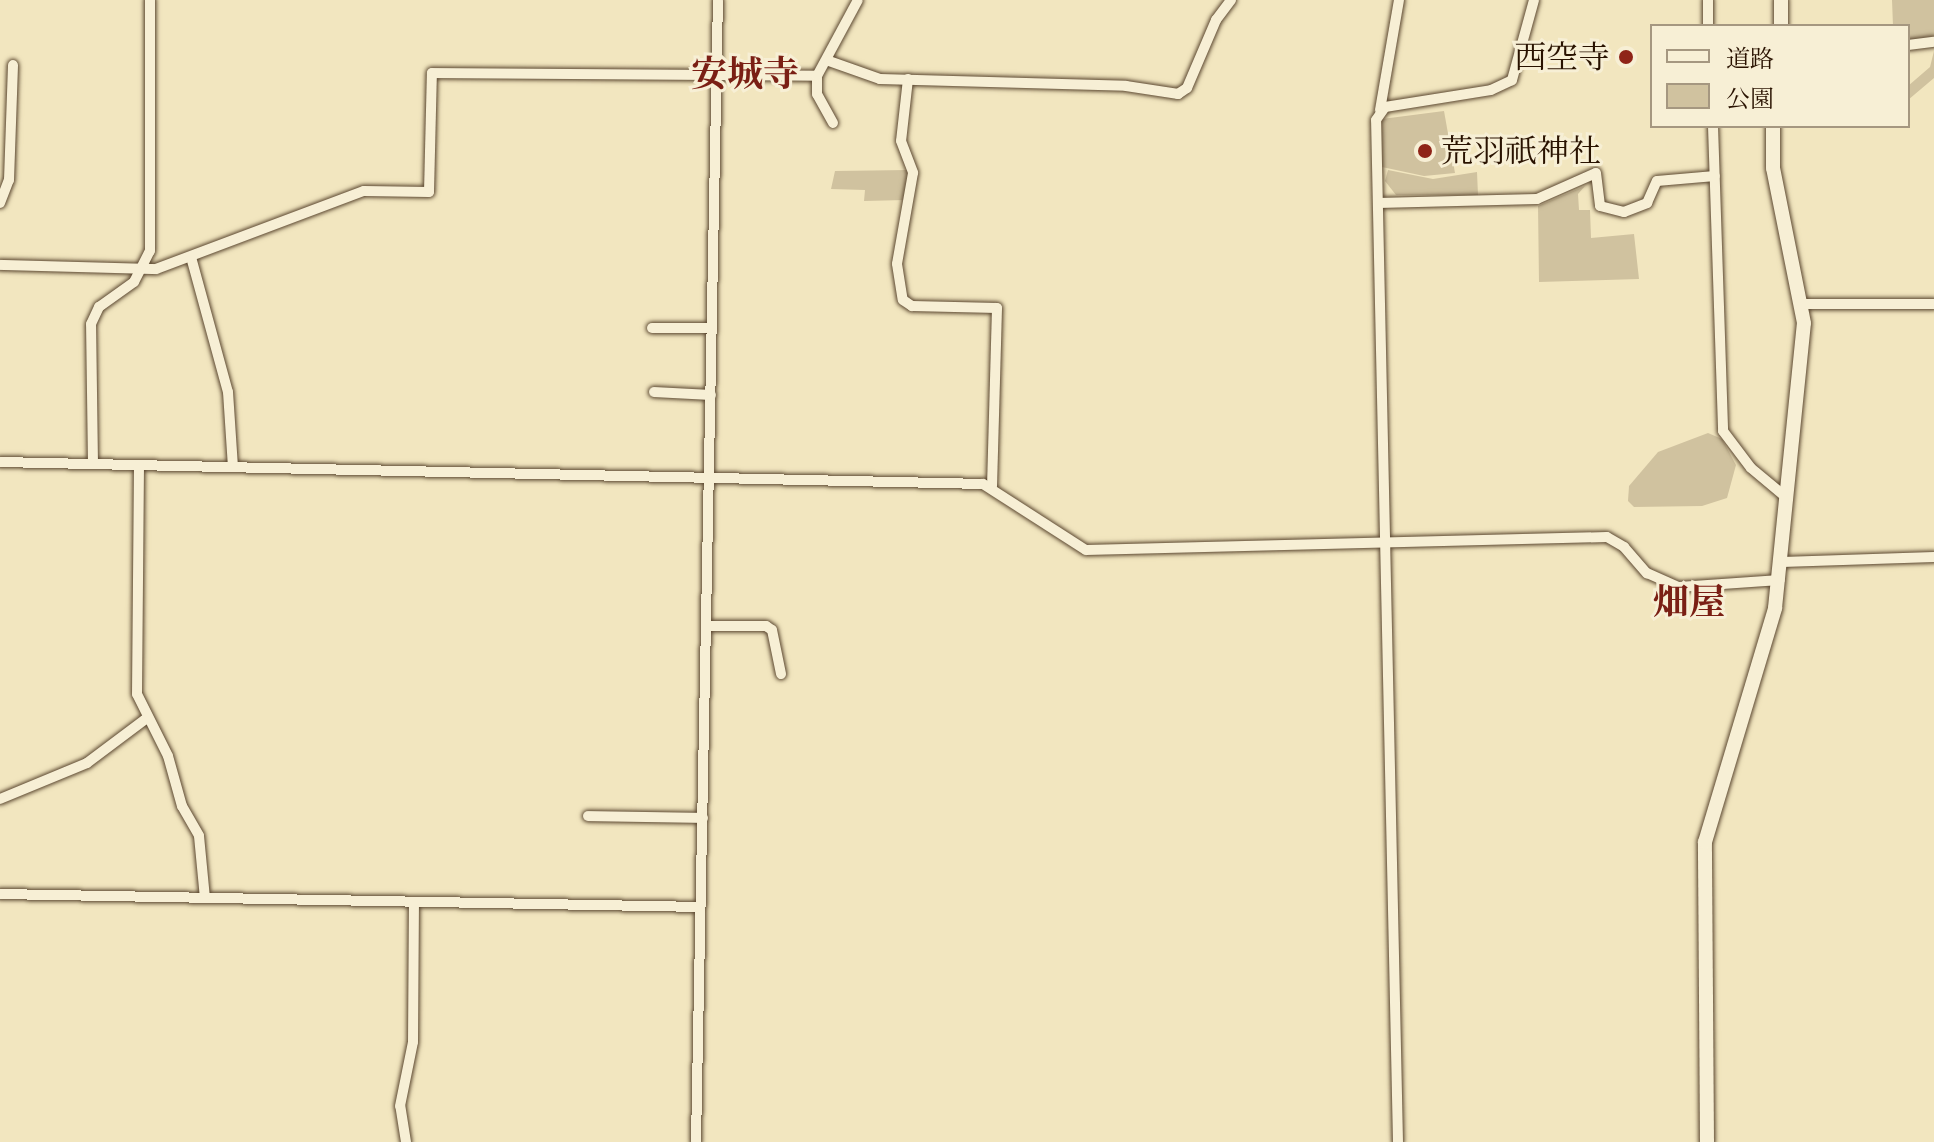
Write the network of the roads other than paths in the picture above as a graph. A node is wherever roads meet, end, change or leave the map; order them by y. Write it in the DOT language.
graph roads {
  1 [pos="150,0"];
  2 [pos="718,0"];
  3 [pos="858,0"];
  4 [pos="1231,0"];
  5 [pos="1399,0"];
  6 [pos="1534,0"];
  7 [pos="1708,0"];
  8 [pos="1781,0"];
  9 [pos="1708,24"];
  10 [pos="1781,24"];
  11 [pos="1934,42"];
  12 [pos="1910,45"];
  13 [pos="829,61"];
  14 [pos="13,65"];
  15 [pos="715,75"];
  16 [pos="817,76"];
  17 [pos="908,79"];
  18 [pos="1380,110"];
  19 [pos="833,123"];
  20 [pos="1713,128"];
  21 [pos="1773,128"];
  22 [pos="1715,176"];
  23 [pos="0,203"];
  24 [pos="1378,203"];
  25 [pos="191,257"];
  26 [pos="0,265"];
  27 [pos="143,270"];
  28 [pos="1804,304"];
  29 [pos="1934,304"];
  30 [pos="652,328"];
  31 [pos="712,328"];
  32 [pos="654,392"];
  33 [pos="711,395"];
  34 [pos="0,462"];
  35 [pos="93,464"];
  36 [pos="139,465"];
  37 [pos="233,467"];
  38 [pos="709,478"];
  39 [pos="992,486"];
  40 [pos="1787,498"];
  41 [pos="1385,544"];
  42 [pos="1934,557"];
  43 [pos="1782,562"];
  44 [pos="1780,580"];
  45 [pos="706,626"];
  46 [pos="781,674"];
  47 [pos="147,718"];
  48 [pos="0,799"];
  49 [pos="588,816"];
  50 [pos="703,818"];
  51 [pos="0,894"];
  52 [pos="205,898"];
  53 [pos="414,902"];
  54 [pos="700,907"];
  55 [pos="406,1142"];
  56 [pos="696,1142"];
  57 [pos="1398,1142"];
  58 [pos="1707,1142"];
  1 -- 27 [label="street"];
  2 -- 15 [label="street"];
  3 -- 13 [label="street"];
  4 -- 17 [label="street"];
  5 -- 18 [label="street"];
  6 -- 18 [label="street"];
  7 -- 9 [label="street"];
  8 -- 10 [label="street"];
  11 -- 12 [label="street"];
  13 -- 16 [label="street"];
  13 -- 17 [label="street"];
  14 -- 23 [label="street"];
  15 -- 16 [label="street"];
  15 -- 25 [label="street"];
  15 -- 31 [label="street"];
  16 -- 19 [label="street"];
  17 -- 39 [label="street"];
  18 -- 24 [label="street"];
  20 -- 22 [label="street"];
  21 -- 28 [label="street"];
  22 -- 24 [label="street"];
  22 -- 40 [label="street"];
  24 -- 41 [label="street"];
  25 -- 27 [label="street"];
  25 -- 37 [label="street"];
  26 -- 27 [label="street"];
  27 -- 35 [label="street"];
  28 -- 29 [label="street"];
  28 -- 40 [label="street"];
  30 -- 31 [label="street"];
  31 -- 33 [label="street"];
  32 -- 33 [label="street"];
  33 -- 38 [label="street"];
  34 -- 35 [label="street"];
  35 -- 36 [label="street"];
  36 -- 37 [label="street"];
  36 -- 47 [label="street"];
  37 -- 38 [label="street"];
  38 -- 39 [label="street"];
  38 -- 45 [label="street"];
  39 -- 41 [label="street"];
  40 -- 43 [label="street"];
  41 -- 44 [label="street"];
  41 -- 57 [label="street"];
  42 -- 43 [label="street"];
  43 -- 44 [label="street"];
  44 -- 58 [label="street"];
  45 -- 46 [label="street"];
  45 -- 50 [label="street"];
  47 -- 48 [label="street"];
  47 -- 52 [label="street"];
  49 -- 50 [label="street"];
  50 -- 54 [label="street"];
  51 -- 52 [label="street"];
  52 -- 53 [label="street"];
  53 -- 54 [label="street"];
  53 -- 55 [label="street"];
  54 -- 56 [label="street"];
}
